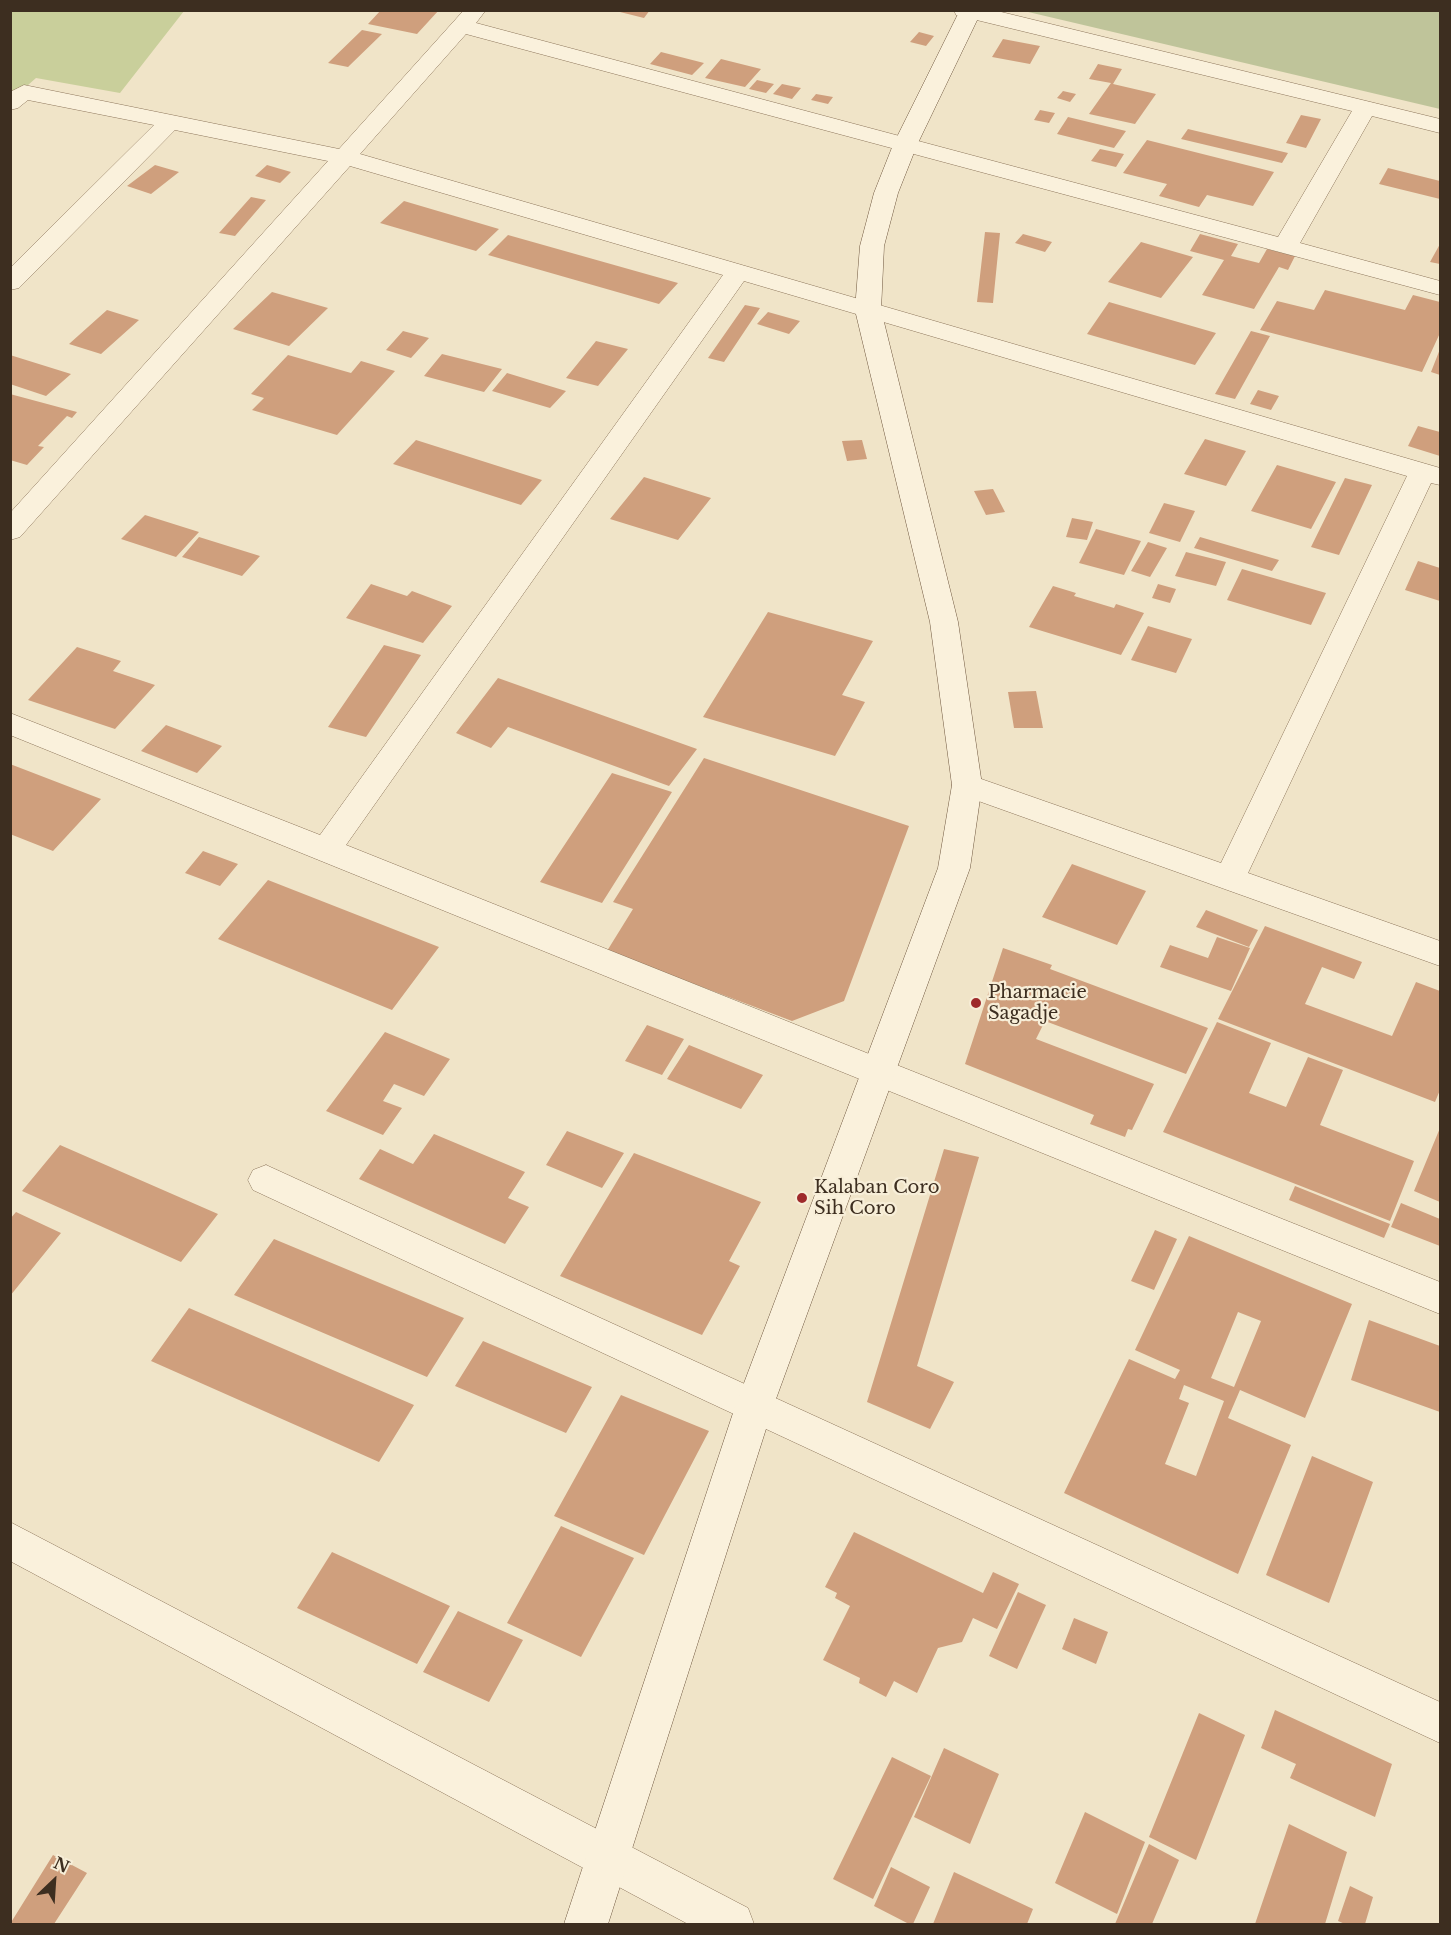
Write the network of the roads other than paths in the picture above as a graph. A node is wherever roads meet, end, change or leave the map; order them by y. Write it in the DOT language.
graph roads {
  1 [pos="969,11"];
  2 [pos="469,18"];
  3 [pos="10,103"];
  4 [pos="1365,108"];
  5 [pos="170,122"];
  6 [pos="1440,126"];
  7 [pos="905,145"];
  8 [pos="345,157"];
  9 [pos="1285,247"];
  10 [pos="738,272"];
  11 [pos="10,283"];
  12 [pos="1440,288"];
  13 [pos="868,310"];
  14 [pos="1432,475"];
  15 [pos="10,531"];
  16 [pos="10,723"];
  17 [pos="967,785"];
  18 [pos="326,850"];
  19 [pos="1230,879"];
  20 [pos="1440,954"];
  21 [pos="879,1072"];
  22 [pos="266,1180"];
  23 [pos="1440,1298"];
  24 [pos="754,1407"];
  25 [pos="10,1540"];
  26 [pos="1440,1723"];
  27 [pos="607,1858"];
  28 [pos="586,1924"];
  29 [pos="732,1924"];
  1 -- 4 [label="street"];
  1 -- 7 [label="street"];
  2 -- 7 [label="street"];
  2 -- 8 [label="street"];
  3 -- 5 [label="street"];
  4 -- 6 [label="street"];
  4 -- 9 [label="street"];
  5 -- 8 [label="street"];
  5 -- 11 [label="street"];
  7 -- 9 [label="street"];
  7 -- 13 [label="street"];
  8 -- 10 [label="street"];
  8 -- 15 [label="street"];
  9 -- 12 [label="street"];
  10 -- 13 [label="street"];
  10 -- 18 [label="street"];
  13 -- 14 [label="street"];
  13 -- 17 [label="street"];
  14 -- 19 [label="street"];
  16 -- 18 [label="street"];
  17 -- 19 [label="street"];
  17 -- 21 [label="street"];
  18 -- 21 [label="street"];
  19 -- 20 [label="street"];
  21 -- 23 [label="street"];
  21 -- 24 [label="street"];
  22 -- 24 [label="street"];
  24 -- 26 [label="street"];
  24 -- 27 [label="street"];
  25 -- 27 [label="street"];
  27 -- 28 [label="street"];
  27 -- 29 [label="street"];
}
